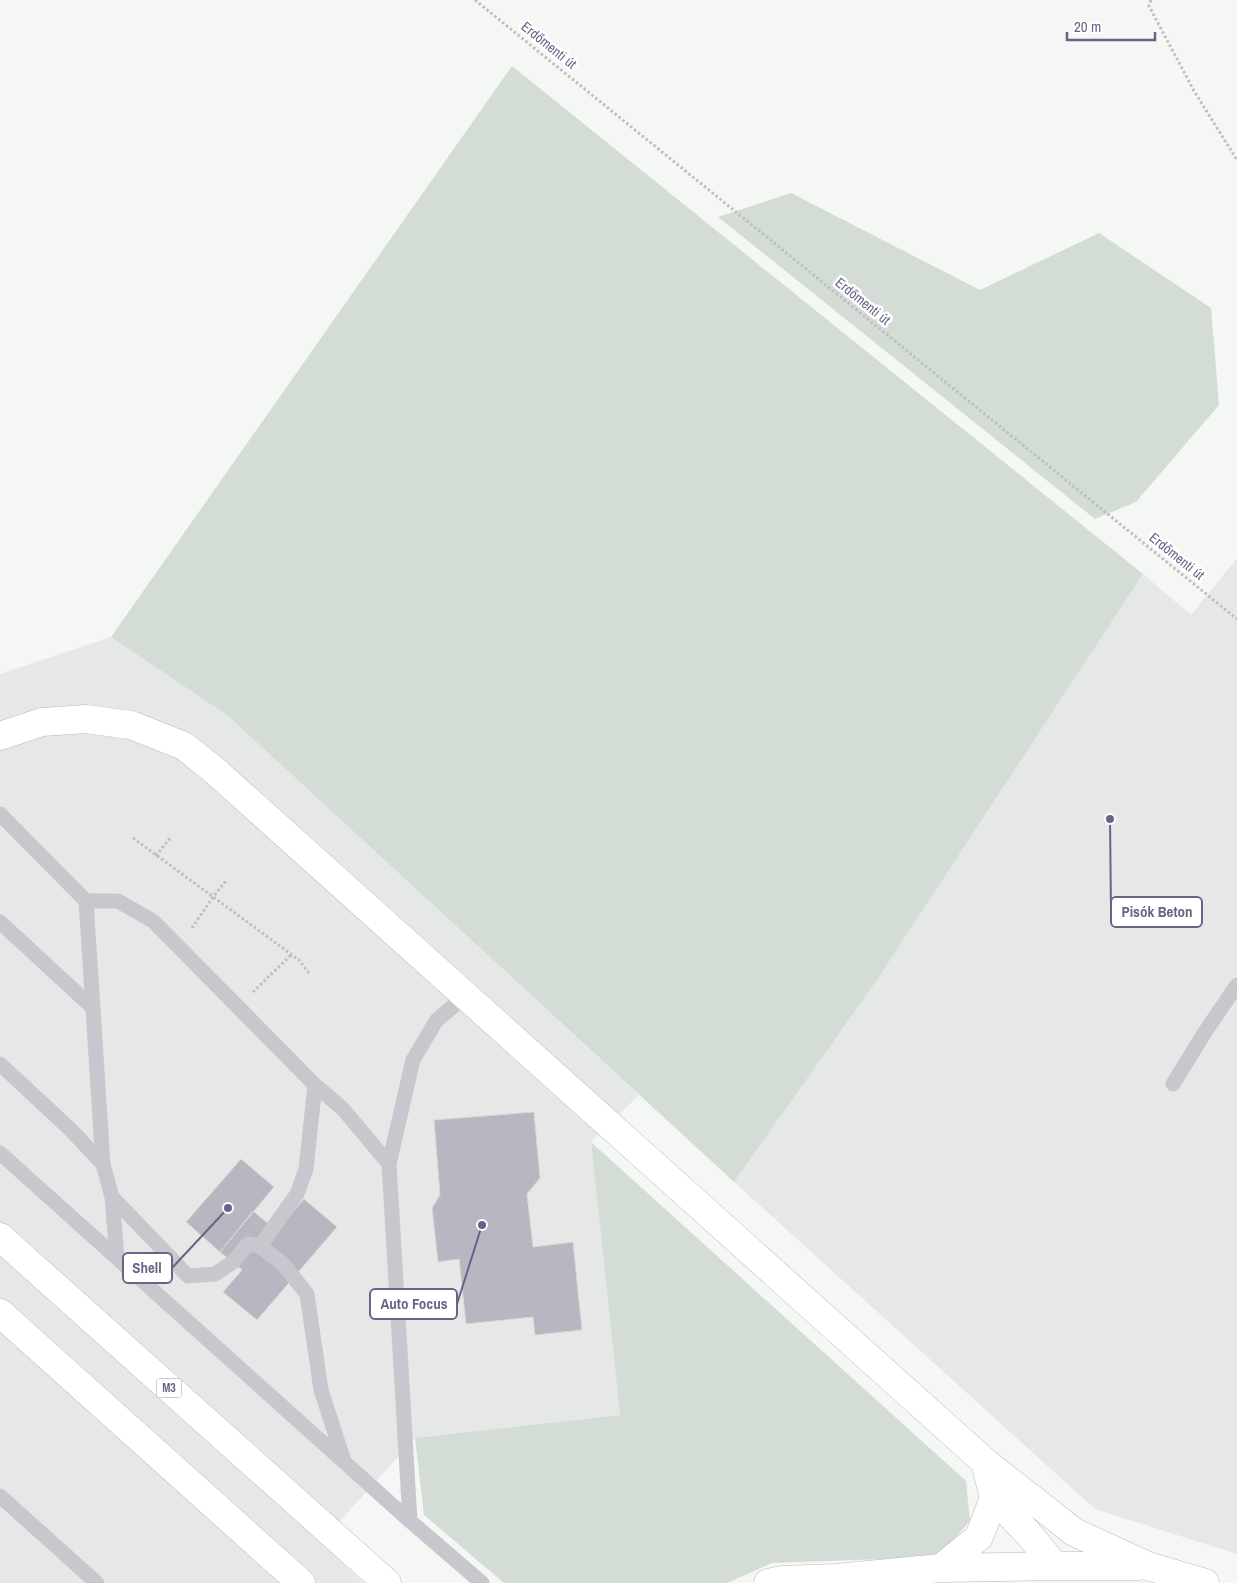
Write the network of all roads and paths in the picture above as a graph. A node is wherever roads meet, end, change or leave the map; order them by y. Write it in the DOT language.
graph roads {
  1 [pos="475,0"];
  2 [pos="1151,0"];
  3 [pos="1237,160"];
  4 [pos="1237,619"];
  5 [pos="0,736"];
  6 [pos="0,814"];
  7 [pos="133,838"];
  8 [pos="170,838"];
  9 [pos="156,856"];
  10 [pos="226,881"];
  11 [pos="213,897"];
  12 [pos="86,900"];
  13 [pos="0,922"];
  14 [pos="179,947"];
  15 [pos="292,954"];
  16 [pos="309,973"];
  17 [pos="1237,986"];
  18 [pos="466,996"];
  19 [pos="92,1006"];
  20 [pos="238,1007"];
  21 [pos="0,1064"];
  22 [pos="1173,1084"];
  23 [pos="315,1085"];
  24 [pos="0,1153"];
  25 [pos="102,1164"];
  26 [pos="389,1164"];
  27 [pos="112,1197"];
  28 [pos="0,1238"];
  29 [pos="260,1246"];
  30 [pos="117,1258"];
  31 [pos="0,1313"];
  32 [pos="345,1462"];
  33 [pos="985,1462"];
  34 [pos="0,1496"];
  35 [pos="994,1498"];
  36 [pos="410,1522"];
  37 [pos="1055,1566"];
  38 [pos="1148,1566"];
  39 [pos="941,1568"];
  40 [pos="97,1583"];
  41 [pos="301,1583"];
  42 [pos="387,1583"];
  43 [pos="482,1583"];
  44 [pos="768,1583"];
  45 [pos="1204,1583"];
  1 -- 4 [label="path, Erdőmenti út"];
  2 -- 3 [label="path"];
  5 -- 18 [label="highway"];
  6 -- 12 [label="lane"];
  7 -- 9 [label="path"];
  8 -- 9 [label="path"];
  9 -- 11 [label="path"];
  10 -- 11 [label="path"];
  11 -- 14 [label="path"];
  11 -- 15 [label="path"];
  12 -- 14 [label="lane"];
  12 -- 19 [label="lane"];
  13 -- 19 [label="lane"];
  14 -- 20 [label="lane"];
  15 -- 16 [label="path"];
  15 -- 20 [label="path"];
  17 -- 22 [label="lane"];
  18 -- 26 [label="lane"];
  18 -- 33 [label="highway"];
  19 -- 25 [label="lane"];
  20 -- 23 [label="lane"];
  21 -- 25 [label="lane"];
  23 -- 26 [label="lane"];
  23 -- 29 [label="lane"];
  24 -- 30 [label="lane"];
  25 -- 27 [label="lane"];
  26 -- 36 [label="lane"];
  27 -- 29 [label="lane"];
  27 -- 30 [label="lane"];
  28 -- 42 [label="highway, M3"];
  29 -- 32 [label="lane"];
  30 -- 32 [label="lane"];
  31 -- 41 [label="highway"];
  32 -- 36 [label="lane"];
  33 -- 35 [label="highway"];
  33 -- 38 [label="highway"];
  34 -- 40 [label="lane"];
  35 -- 37 [label="highway"];
  35 -- 39 [label="highway"];
  36 -- 43 [label="lane"];
  37 -- 38 [label="highway"];
  37 -- 39 [label="highway"];
  38 -- 45 [label="highway"];
  39 -- 44 [label="highway"];
}
